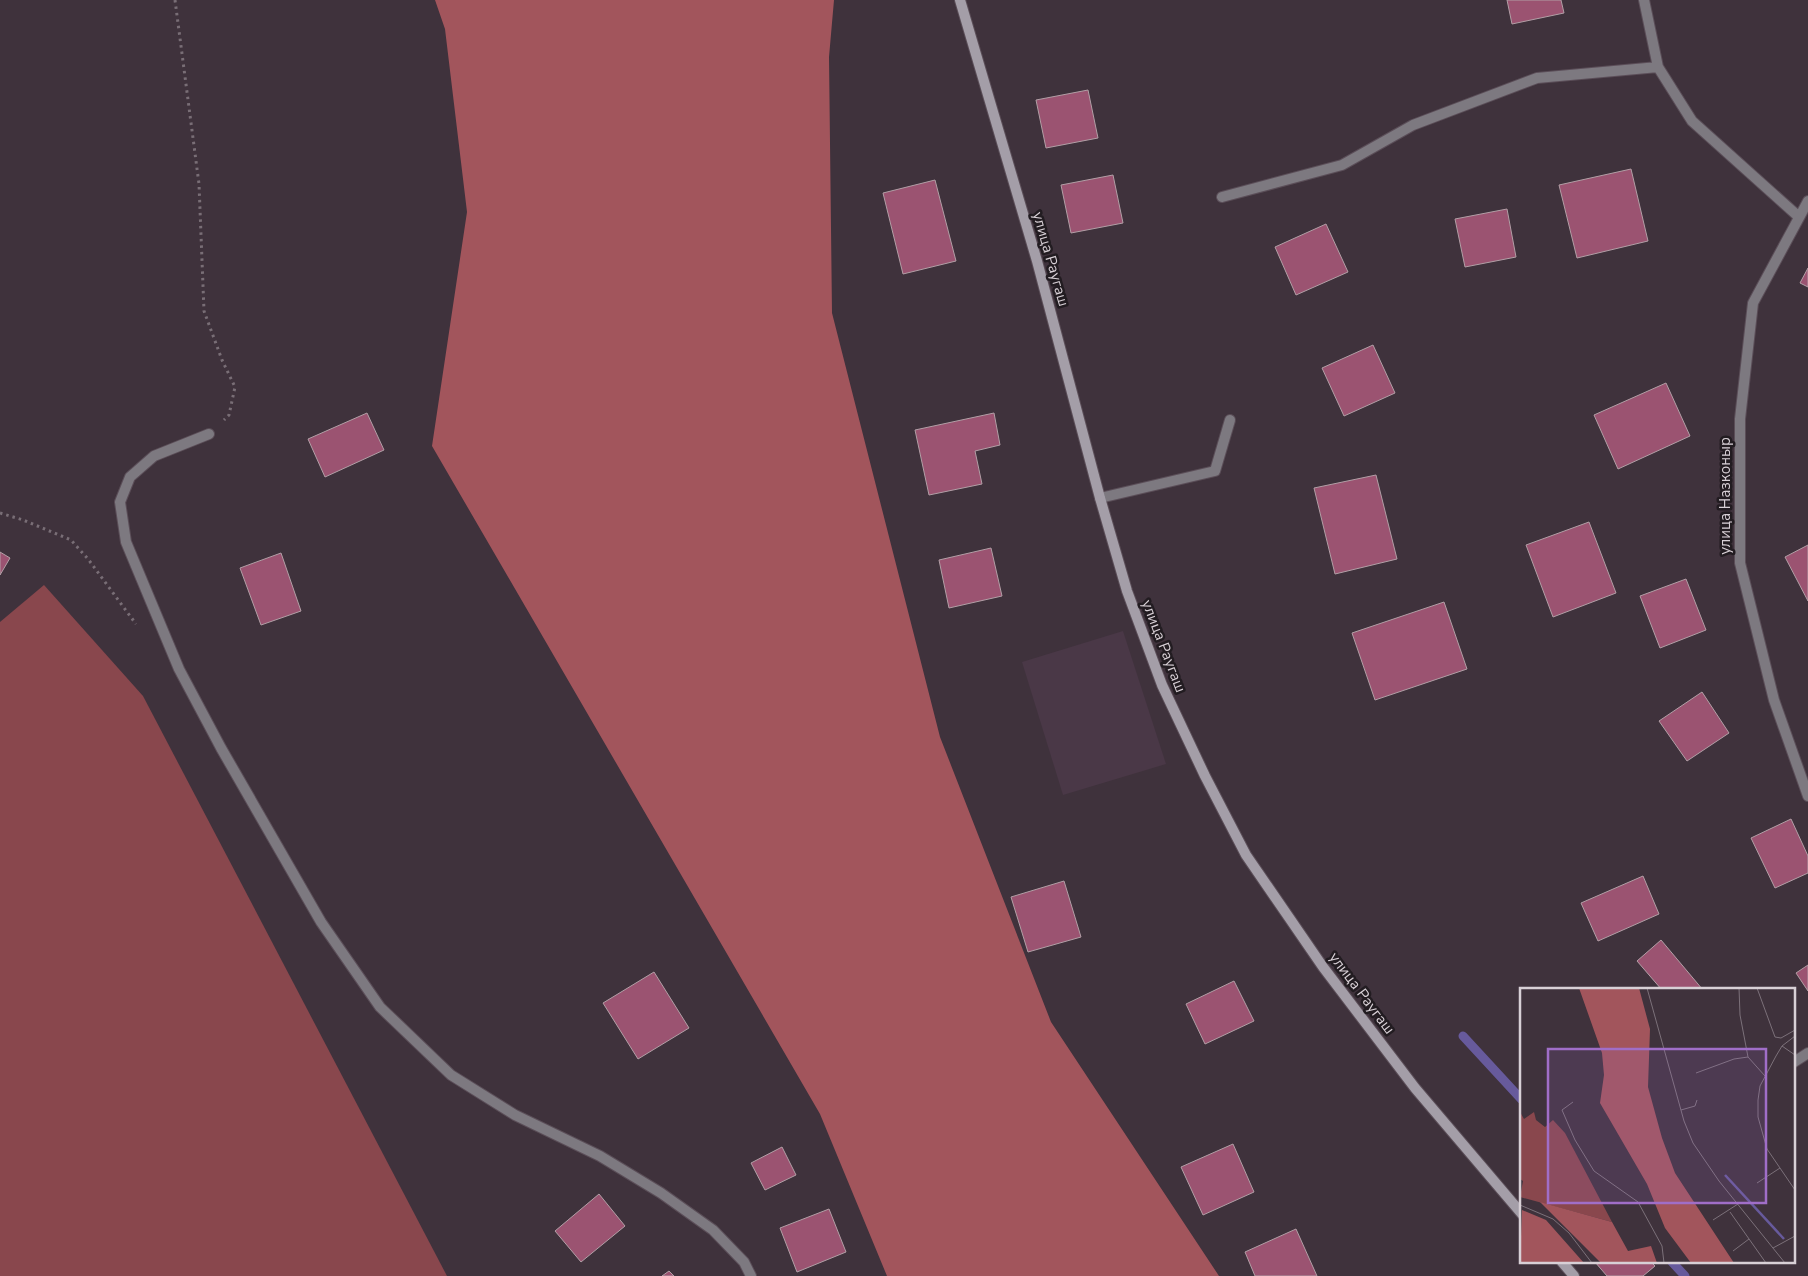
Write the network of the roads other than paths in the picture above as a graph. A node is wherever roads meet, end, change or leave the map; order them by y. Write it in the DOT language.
graph roads {
  1 [pos="960,0"];
  2 [pos="1644,0"];
  3 [pos="1658,68"];
  4 [pos="1222,197"];
  5 [pos="1808,201"];
  6 [pos="1799,217"];
  7 [pos="1230,420"];
  8 [pos="209,434"];
  9 [pos="1100,498"];
  10 [pos="1808,796"];
  11 [pos="1808,1053"];
  12 [pos="1796,1061"];
  13 [pos="1520,1212"];
  14 [pos="1564,1264"];
  15 [pos="751,1276"];
  16 [pos="1574,1276"];
  1 -- 9 [label="street, улица Раугаш"];
  2 -- 3 [label="street"];
  3 -- 4 [label="street"];
  3 -- 6 [label="street"];
  5 -- 6 [label="street, улица Назконыр"];
  6 -- 10 [label="street, улица Назконыр"];
  7 -- 9 [label="street"];
  8 -- 15 [label="street"];
  9 -- 13 [label="street, улица Раугаш"];
  11 -- 12 [label="street"];
  14 -- 16 [label="street"];
}
